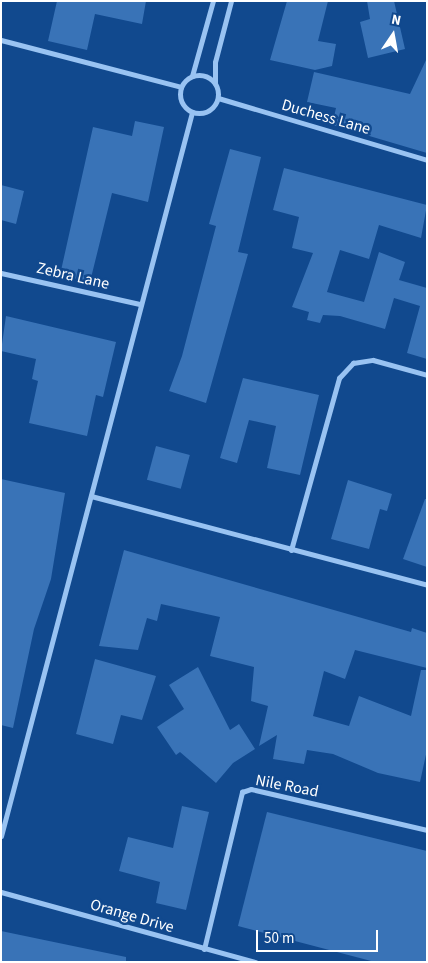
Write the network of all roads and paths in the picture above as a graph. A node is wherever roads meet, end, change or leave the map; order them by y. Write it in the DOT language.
graph roads {
  1 [pos="213,1"];
  2 [pos="231,1"];
  3 [pos="1,40"];
  4 [pos="192,76"];
  5 [pos="215,83"];
  6 [pos="180,87"];
  7 [pos="218,98"];
  8 [pos="192,112"];
  9 [pos="427,160"];
  10 [pos="1,273"];
  11 [pos="140,304"];
  12 [pos="427,375"];
  13 [pos="91,496"];
  14 [pos="291,550"];
  15 [pos="427,585"];
  16 [pos="427,830"];
  17 [pos="1,836"];
  18 [pos="1,892"];
  19 [pos="204,949"];
  20 [pos="256,962"];
  1 -- 4 [label="street"];
  2 -- 5 [label="street"];
  3 -- 6 [label="street"];
  4 -- 5 [label="street"];
  4 -- 6 [label="street"];
  5 -- 7 [label="street"];
  6 -- 8 [label="street"];
  7 -- 8 [label="street"];
  7 -- 9 [label="street, Duchess Lane"];
  8 -- 11 [label="street"];
  10 -- 11 [label="street, Zebra Lane"];
  11 -- 13 [label="street"];
  12 -- 14 [label="street"];
  13 -- 14 [label="street"];
  13 -- 17 [label="street"];
  14 -- 15 [label="street"];
  16 -- 19 [label="street, Nile Road"];
  18 -- 19 [label="street, Orange Drive"];
  19 -- 20 [label="street, Orange Drive"];
}
